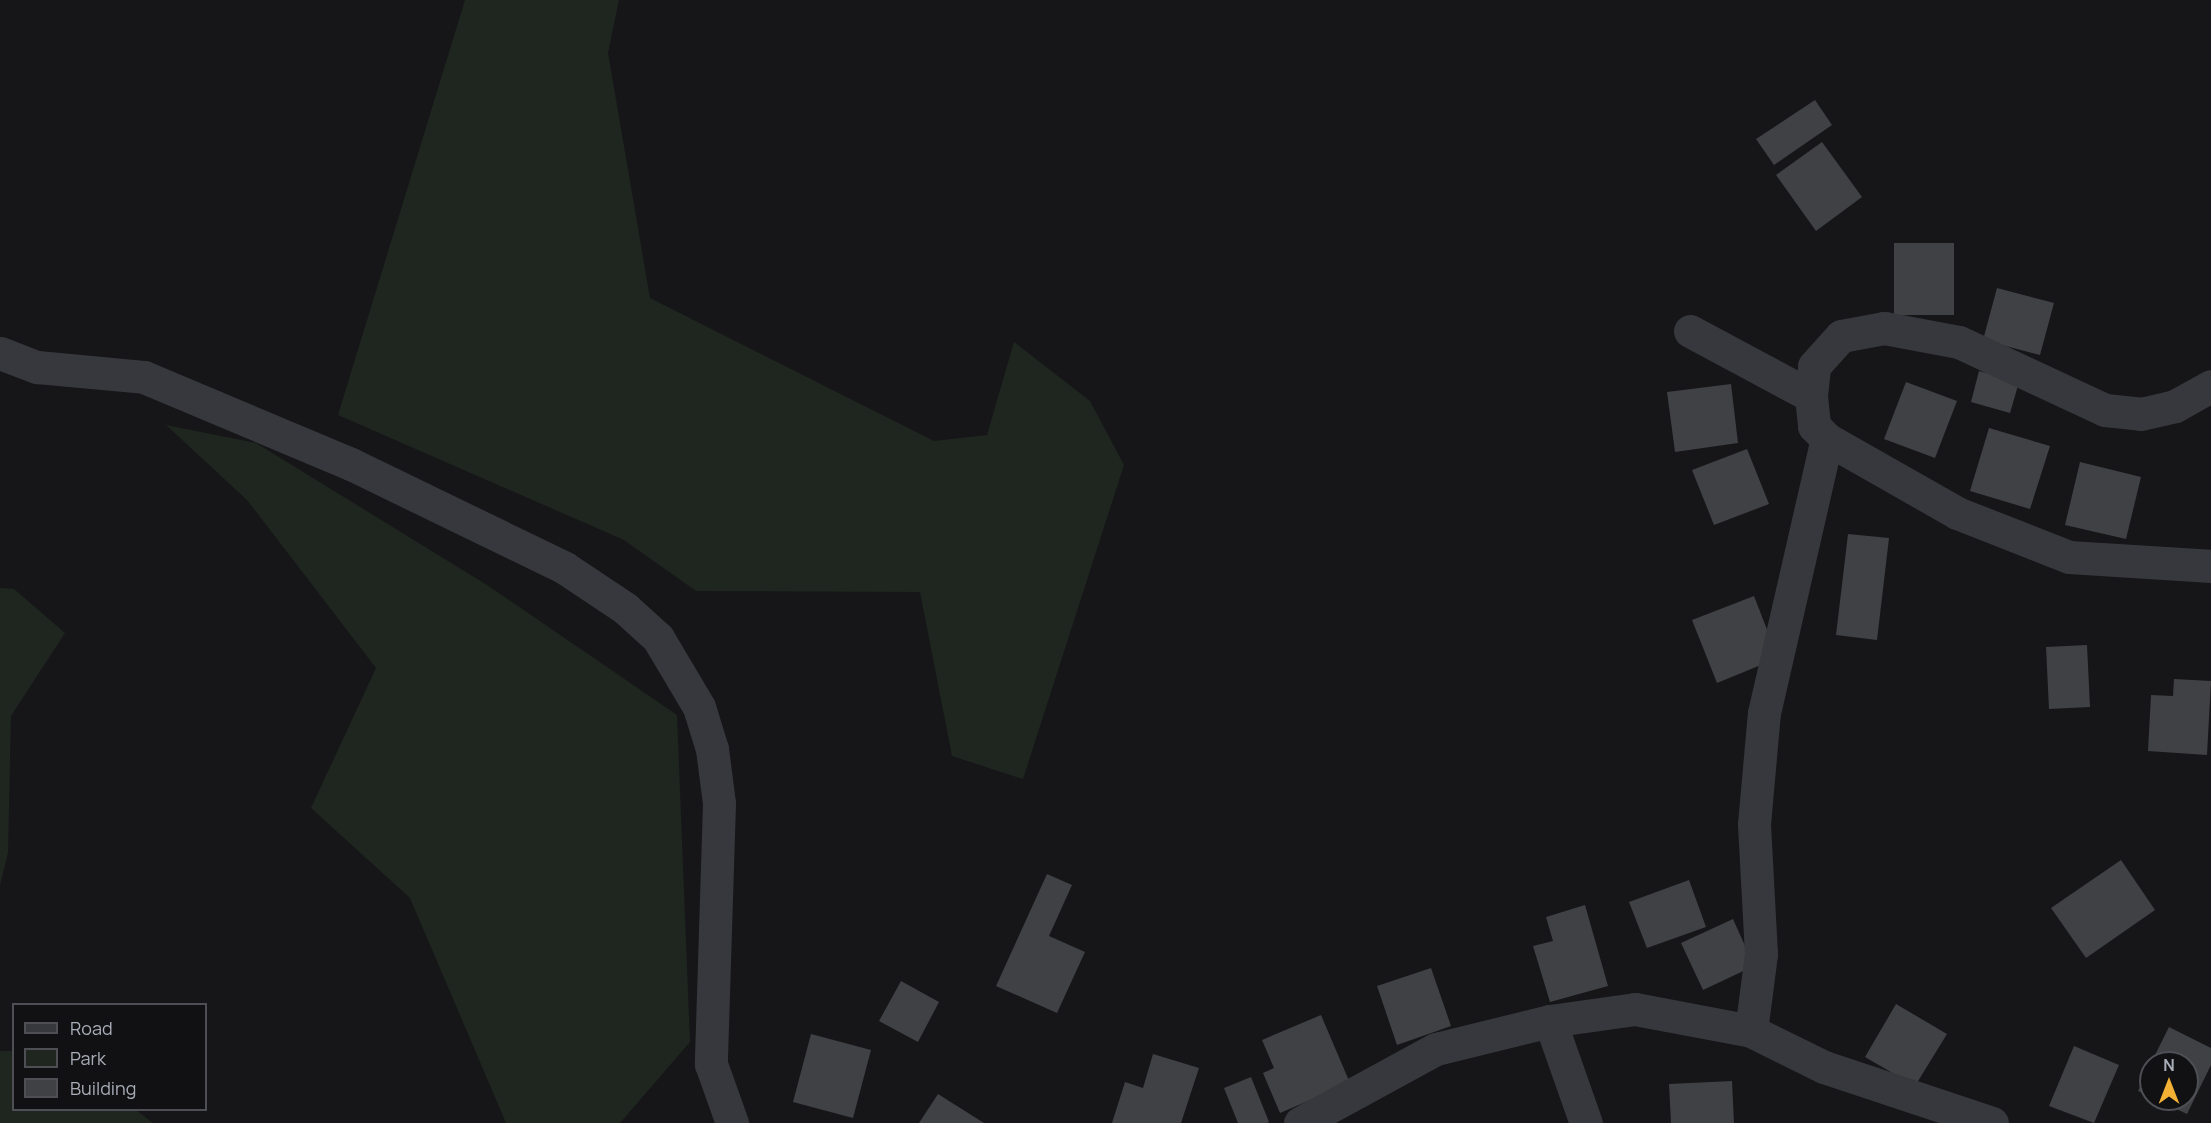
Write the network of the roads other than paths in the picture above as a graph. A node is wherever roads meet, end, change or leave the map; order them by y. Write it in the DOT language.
graph roads {
  1 [pos="1690,332"];
  2 [pos="0,353"];
  3 [pos="2211,386"];
  4 [pos="1811,396"];
  5 [pos="1827,439"];
  6 [pos="2211,566"];
  7 [pos="1550,1021"];
  8 [pos="1751,1031"];
  9 [pos="732,1123"];
  10 [pos="1300,1123"];
  11 [pos="1586,1123"];
  12 [pos="1992,1123"];
  1 -- 4 [label="street"];
  2 -- 9 [label="street"];
  3 -- 4 [label="street"];
  4 -- 5 [label="street"];
  5 -- 6 [label="street"];
  5 -- 8 [label="street"];
  7 -- 8 [label="street"];
  7 -- 10 [label="street"];
  7 -- 11 [label="street"];
  8 -- 12 [label="street"];
}
